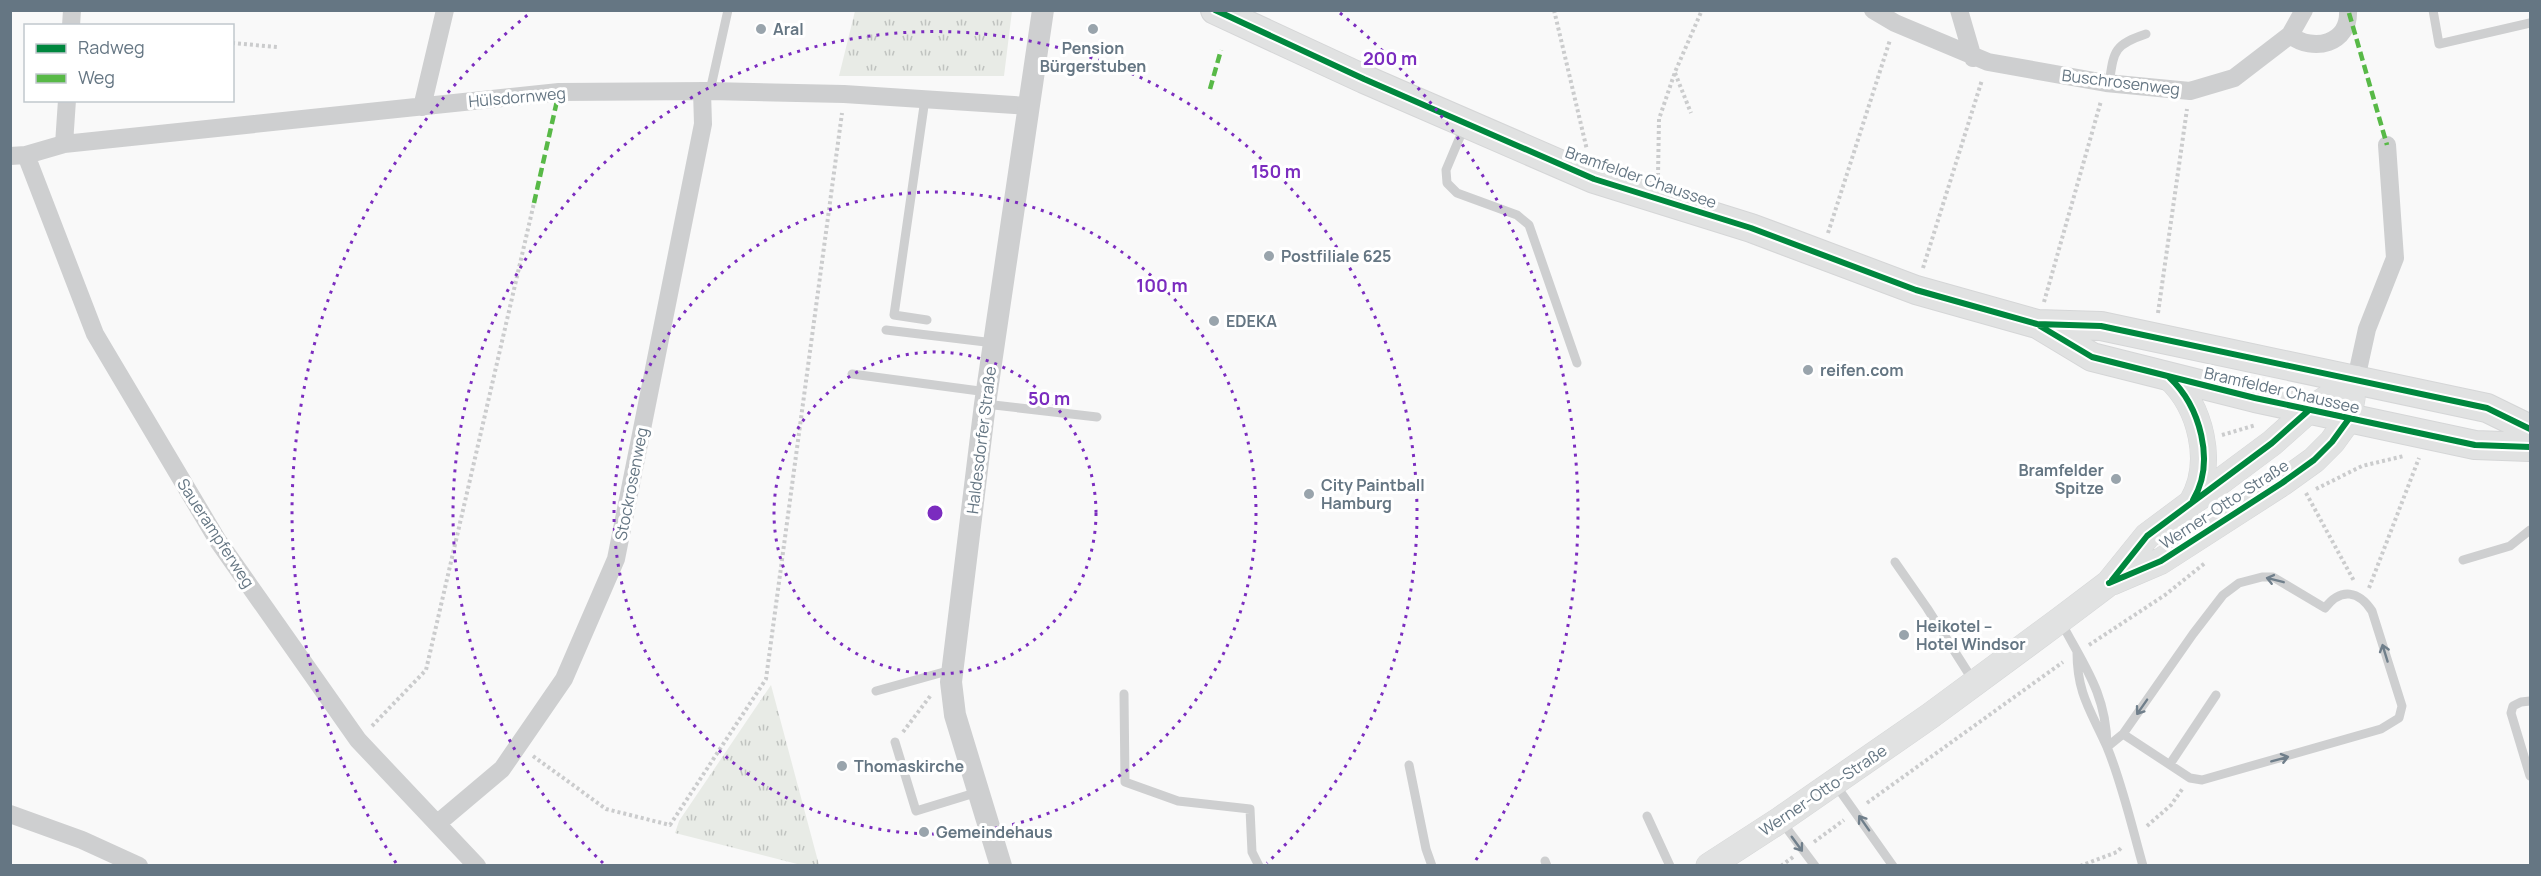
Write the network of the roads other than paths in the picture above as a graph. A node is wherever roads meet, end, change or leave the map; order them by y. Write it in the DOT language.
graph roads {
  1 [pos="445,10"];
  2 [pos="728,10"];
  3 [pos="1043,10"];
  4 [pos="1873,10"];
  5 [pos="1959,10"];
  6 [pos="2304,10"];
  7 [pos="2348,10"];
  8 [pos="2433,10"];
  9 [pos="1222,12"];
  10 [pos="2530,24"];
  11 [pos="2146,34"];
  12 [pos="2290,35"];
  13 [pos="1980,60"];
  14 [pos="2108,84"];
  15 [pos="706,91"];
  16 [pos="925,99"];
  17 [pos="66,102"];
  18 [pos="1028,106"];
  19 [pos="422,107"];
  20 [pos="1466,123"];
  21 [pos="64,144"];
  22 [pos="2387,145"];
  23 [pos="18,156"];
  24 [pos="927,320"];
  25 [pos="2037,324"];
  26 [pos="886,330"];
  27 [pos="994,343"];
  28 [pos="1577,363"];
  29 [pos="852,374"];
  30 [pos="2169,377"];
  31 [pos="2356,379"];
  32 [pos="986,398"];
  33 [pos="2308,411"];
  34 [pos="1097,417"];
  35 [pos="2348,420"];
  36 [pos="2530,429"];
  37 [pos="2530,447"];
  38 [pos="2192,501"];
  39 [pos="2530,530"];
  40 [pos="2463,560"];
  41 [pos="1894,562"];
  42 [pos="2109,583"];
  43 [pos="2060,620"];
  44 [pos="2077,652"];
  45 [pos="952,676"];
  46 [pos="1975,684"];
  47 [pos="876,691"];
  48 [pos="1124,694"];
  49 [pos="2216,695"];
  50 [pos="2530,701"];
  51 [pos="2123,734"];
  52 [pos="895,742"];
  53 [pos="2107,747"];
  54 [pos="2170,764"];
  55 [pos="1409,765"];
  56 [pos="2530,776"];
  57 [pos="1834,782"];
  58 [pos="978,792"];
  59 [pos="10,814"];
  60 [pos="1647,816"];
  61 [pos="1780,820"];
  62 [pos="438,823"];
  63 [pos="139,866"];
  64 [pos="477,866"];
  65 [pos="1001,866"];
  66 [pos="1259,866"];
  67 [pos="1432,866"];
  68 [pos="1670,866"];
  69 [pos="1709,866"];
  70 [pos="1815,866"];
  71 [pos="1893,866"];
  72 [pos="2143,866"];
  1 -- 19 [label="street"];
  2 -- 15 [label="lane"];
  3 -- 18 [label="street, Haldesdorfer Straße"];
  4 -- 13 [label="street, Buschrosenweg"];
  5 -- 13 [label="street"];
  6 -- 12 [label="street, Buschrosenweg"];
  7 -- 12 [label="street"];
  8 -- 10 [label="lane"];
  9 -- 20 [label="main road, Bramfelder Chaussee"];
  11 -- 14 [label="lane"];
  12 -- 14 [label="street, Buschrosenweg"];
  13 -- 14 [label="street, Buschrosenweg"];
  15 -- 16 [label="street, Hülsdornweg"];
  15 -- 19 [label="street, Hülsdornweg"];
  15 -- 62 [label="street, Stockrosenweg"];
  16 -- 18 [label="street, Hülsdornweg"];
  16 -- 24 [label="lane"];
  17 -- 21 [label="street"];
  18 -- 27 [label="street, Haldesdorfer Straße"];
  19 -- 21 [label="street, Hülsdornweg"];
  20 -- 25 [label="main road, Bramfelder Chaussee"];
  20 -- 28 [label="lane"];
  21 -- 23 [label="street, Hülsdornweg"];
  22 -- 31 [label="street"];
  23 -- 62 [label="street, Sauerampferweg"];
  25 -- 30 [label="main road, Bramfelder Chaussee"];
  25 -- 31 [label="main road, Bramfelder Chaussee"];
  26 -- 27 [label="lane"];
  27 -- 32 [label="street, Haldesdorfer Straße"];
  29 -- 32 [label="lane"];
  30 -- 33 [label="main road, Bramfelder Chaussee"];
  30 -- 38 [label="main road"];
  31 -- 33 [label="main road, Werner-Otto-Straße"];
  31 -- 35 [label="main road, Werner-Otto-Straße"];
  31 -- 36 [label="main road, Bramfelder Chaussee"];
  32 -- 34 [label="lane"];
  32 -- 45 [label="street, Haldesdorfer Straße"];
  33 -- 35 [label="main road, Bramfelder Chaussee"];
  33 -- 38 [label="main road, Werner-Otto-Straße"];
  35 -- 37 [label="main road, Bramfelder Chaussee"];
  35 -- 42 [label="main road, Werner-Otto-Straße"];
  38 -- 42 [label="main road, Werner-Otto-Straße"];
  39 -- 40 [label="lane"];
  41 -- 46 [label="lane"];
  42 -- 43 [label="main road, Werner-Otto-Straße"];
  43 -- 44 [label="lane"];
  43 -- 46 [label="main road, Werner-Otto-Straße"];
  44 -- 53 [label="lane"];
  44 -- 53 [label="lane"];
  45 -- 47 [label="lane"];
  45 -- 58 [label="street, Haldesdorfer Straße"];
  46 -- 57 [label="main road, Werner-Otto-Straße"];
  48 -- 66 [label="lane"];
  49 -- 54 [label="lane"];
  50 -- 56 [label="lane"];
  51 -- 53 [label="lane"];
  51 -- 54 [label="lane"];
  54 -- 51 [label="lane, one-way"];
  52 -- 58 [label="lane"];
  53 -- 72 [label="lane"];
  55 -- 67 [label="lane"];
  57 -- 61 [label="main road, Werner-Otto-Straße"];
  71 -- 57 [label="lane, one-way"];
  58 -- 65 [label="street, Haldesdorfer Straße"];
  59 -- 63 [label="street"];
  60 -- 68 [label="lane"];
  61 -- 69 [label="main road, Werner-Otto-Straße"];
  61 -- 70 [label="lane, one-way"];
  62 -- 64 [label="street, Sauerampferweg"];
}
